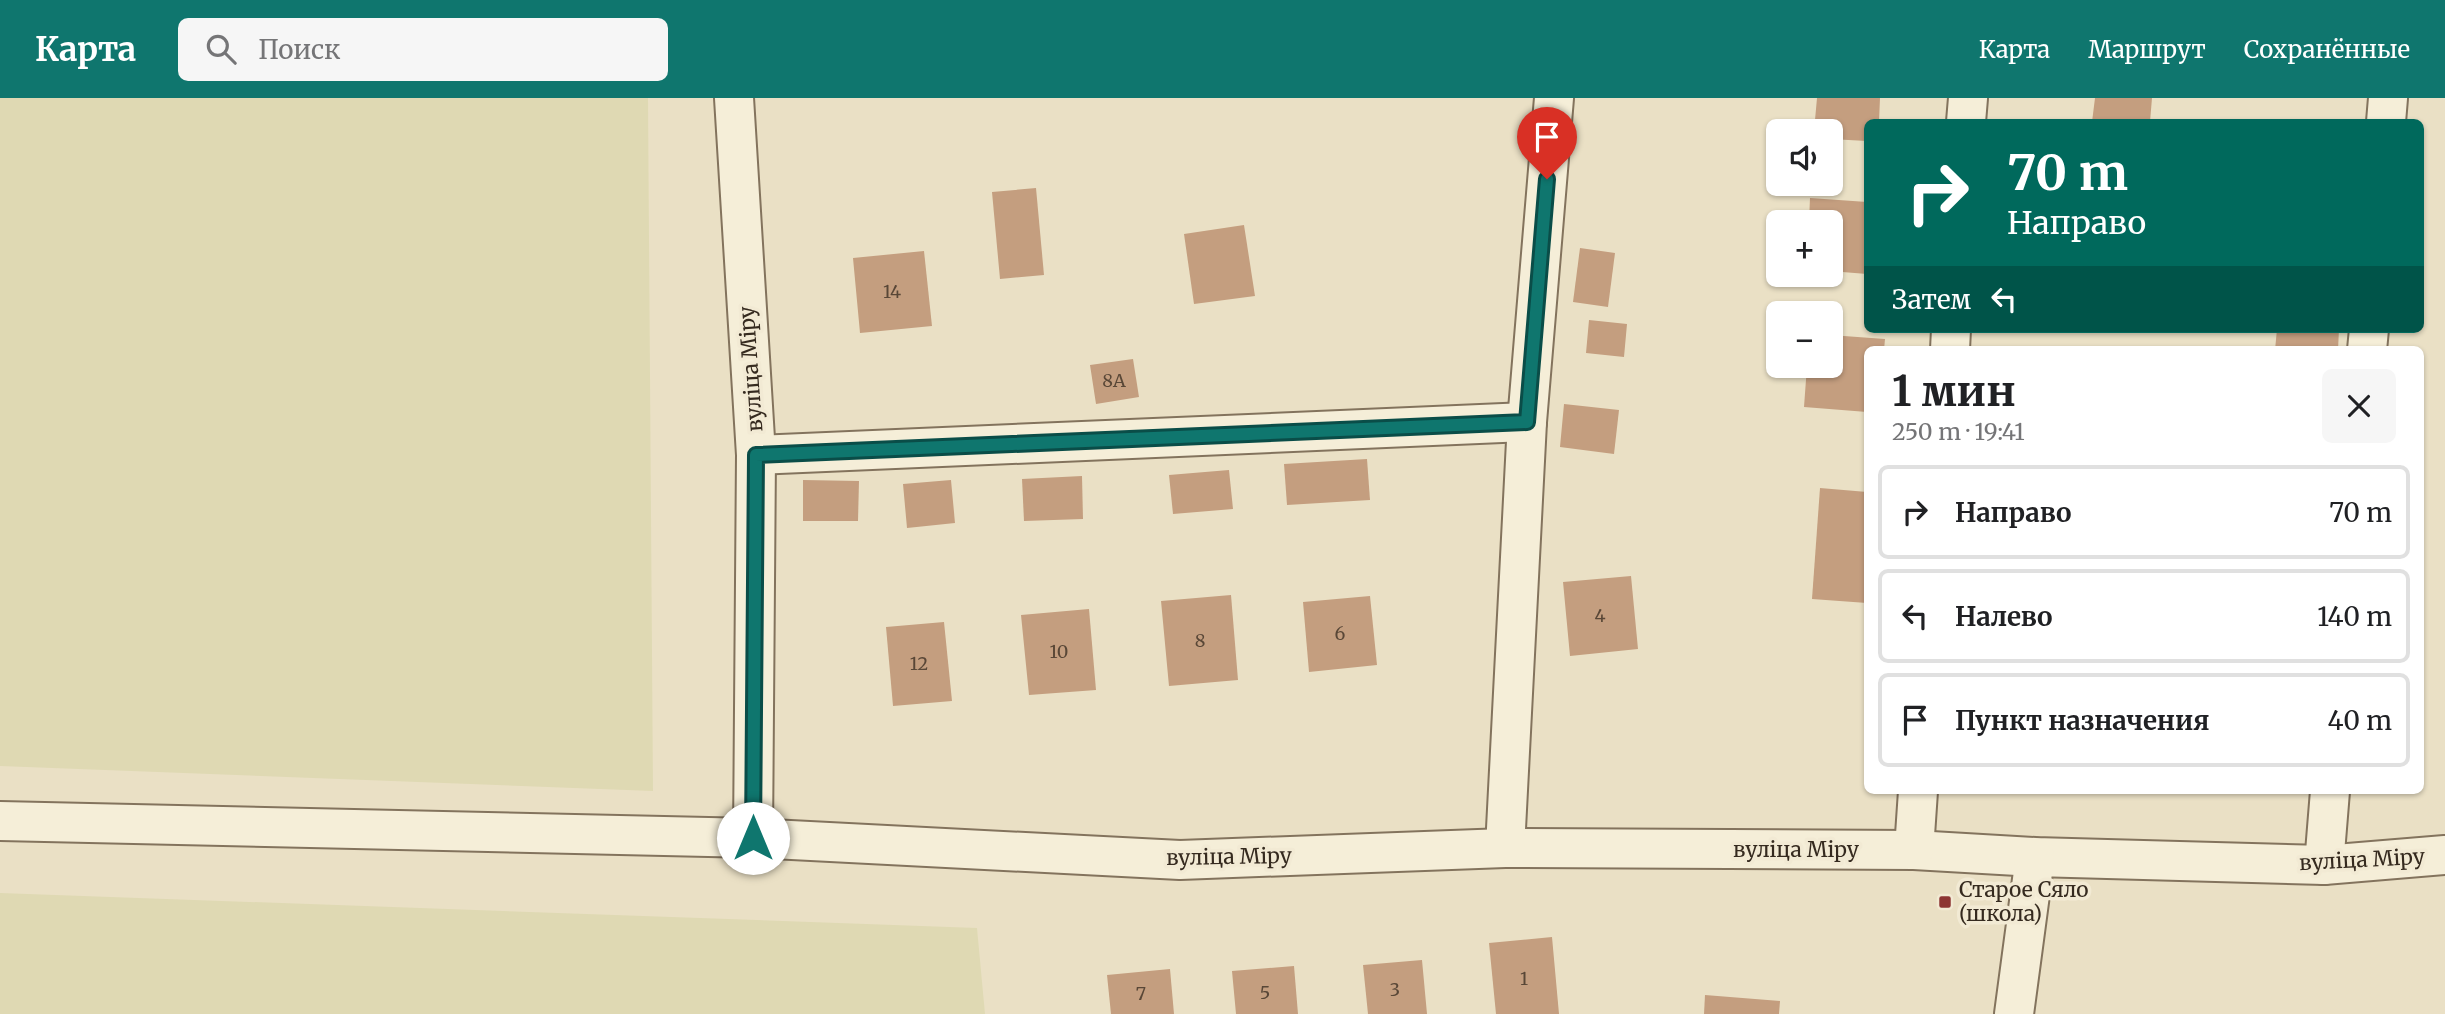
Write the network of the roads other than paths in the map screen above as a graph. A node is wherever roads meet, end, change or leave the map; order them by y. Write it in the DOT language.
graph roads {
  1 [pos="734,98"];
  2 [pos="1554,98"];
  3 [pos="1968,98"];
  4 [pos="2388,98"];
  5 [pos="1966,119"];
  6 [pos="2386,119"];
  7 [pos="1527,422"];
  8 [pos="756,455"];
  9 [pos="1918,794"];
  10 [pos="2330,794"];
  11 [pos="0,821"];
  12 [pos="753,838"];
  13 [pos="1505,848"];
  14 [pos="1914,850"];
  15 [pos="2445,855"];
  16 [pos="2035,856"];
  17 [pos="2324,865"];
  18 [pos="2014,1014"];
  1 -- 8 [label="street, вуліца Міру"];
  2 -- 7 [label="street"];
  3 -- 5 [label="street"];
  4 -- 6 [label="street"];
  7 -- 8 [label="street"];
  7 -- 13 [label="street"];
  8 -- 12 [label="street, вуліца Міру"];
  9 -- 14 [label="street"];
  10 -- 17 [label="street"];
  11 -- 12 [label="street"];
  12 -- 13 [label="street, вуліца Міру"];
  13 -- 14 [label="street, вуліца Міру"];
  14 -- 16 [label="street, вуліца Міру"];
  15 -- 17 [label="street, вуліца Міру"];
  16 -- 17 [label="street, вуліца Міру"];
  16 -- 18 [label="street"];
}
